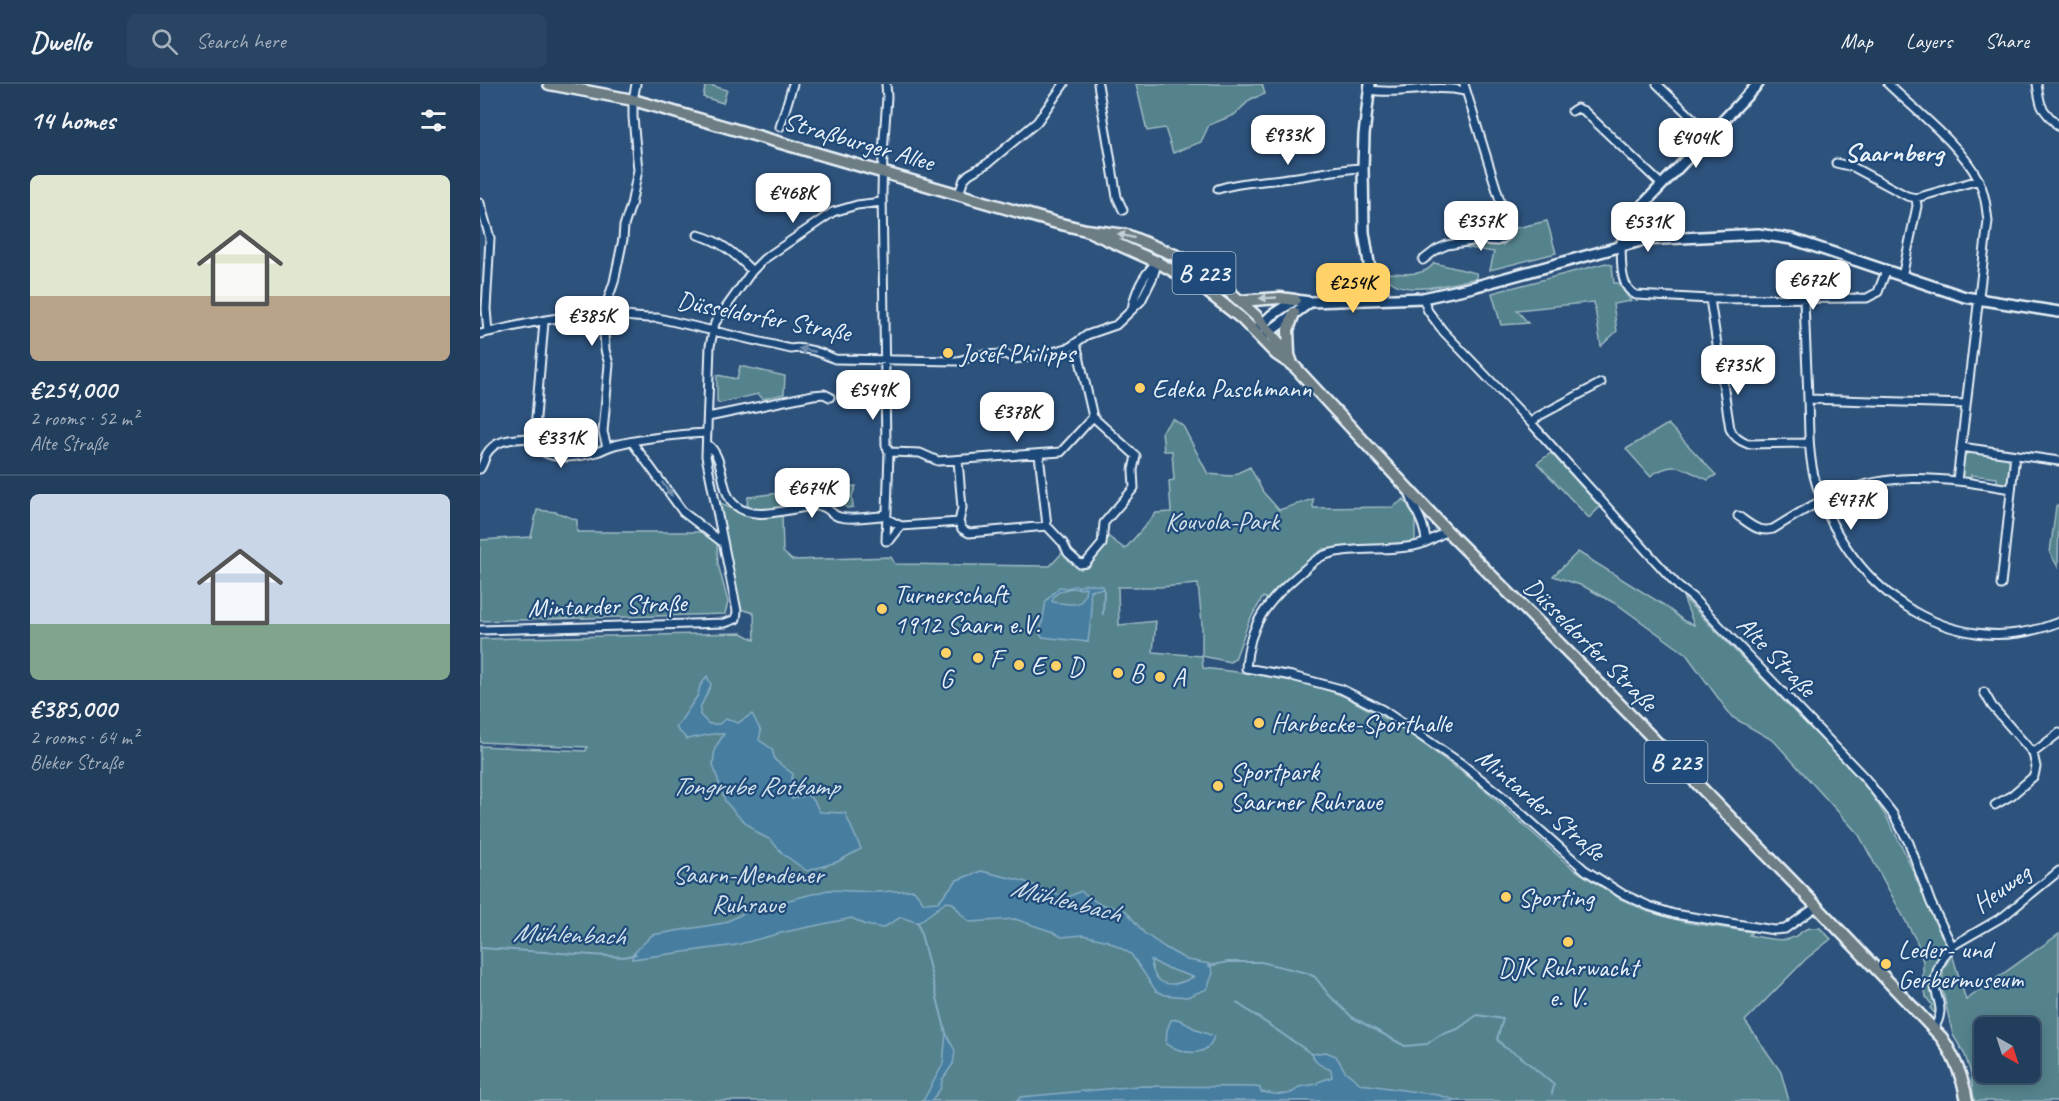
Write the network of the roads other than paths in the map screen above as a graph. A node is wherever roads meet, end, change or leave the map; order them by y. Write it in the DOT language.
graph roads {
  1 [pos="549,84"];
  2 [pos="636,84"];
  3 [pos="793,84"];
  4 [pos="886,84"];
  5 [pos="1064,84"];
  6 [pos="1098,84"];
  7 [pos="1657,84"];
  8 [pos="1758,84"];
  9 [pos="1888,84"];
  10 [pos="2037,84"];
  11 [pos="1370,87"];
  12 [pos="1464,87"];
  13 [pos="633,100"];
  14 [pos="1572,111"];
  15 [pos="2059,116"];
  16 [pos="2050,117"];
  17 [pos="780,127"];
  18 [pos="2059,127"];
  19 [pos="1710,135"];
  20 [pos="1836,163"];
  21 [pos="1363,168"];
  22 [pos="883,171"];
  23 [pos="1979,180"];
  24 [pos="1662,185"];
  25 [pos="1218,189"];
  26 [pos="959,194"];
  27 [pos="1916,198"];
  28 [pos="882,202"];
  29 [pos="480,203"];
  30 [pos="1123,210"];
  31 [pos="1086,230"];
  32 [pos="698,234"];
  33 [pos="1621,245"];
  34 [pos="1163,249"];
  35 [pos="1423,260"];
  36 [pos="1157,262"];
  37 [pos="1369,263"];
  38 [pos="752,271"];
  39 [pos="1886,271"];
  40 [pos="1902,278"];
  41 [pos="1423,298"];
  42 [pos="1385,299"];
  43 [pos="1710,299"];
  44 [pos="1804,299"];
  45 [pos="1978,299"];
  46 [pos="1295,300"];
  47 [pos="1369,300"];
  48 [pos="1240,301"];
  49 [pos="1310,302"];
  50 [pos="2059,312"];
  51 [pos="1294,313"];
  52 [pos="603,314"];
  53 [pos="544,322"];
  54 [pos="712,330"];
  55 [pos="488,332"];
  56 [pos="1262,332"];
  57 [pos="480,334"];
  58 [pos="1076,343"];
  59 [pos="1289,355"];
  60 [pos="884,360"];
  61 [pos="1294,366"];
  62 [pos="1601,383"];
  63 [pos="830,397"];
  64 [pos="1808,399"];
  65 [pos="1965,404"];
  66 [pos="708,417"];
  67 [pos="1093,417"];
  68 [pos="1531,423"];
  69 [pos="707,433"];
  70 [pos="531,438"];
  71 [pos="632,442"];
  72 [pos="1809,443"];
  73 [pos="707,444"];
  74 [pos="607,447"];
  75 [pos="1961,447"];
  76 [pos="889,452"];
  77 [pos="1039,454"];
  78 [pos="2014,454"];
  79 [pos="958,460"];
  80 [pos="2059,461"];
  81 [pos="480,469"];
  82 [pos="1957,481"];
  83 [pos="1408,489"];
  84 [pos="2011,489"];
  85 [pos="1822,500"];
  86 [pos="886,516"];
  87 [pos="1738,516"];
  88 [pos="959,522"];
  89 [pos="901,526"];
  90 [pos="1047,526"];
  91 [pos="1447,531"];
  92 [pos="1426,541"];
  93 [pos="722,542"];
  94 [pos="2001,585"];
  95 [pos="2059,622"];
  96 [pos="480,630"];
  97 [pos="1984,692"];
  98 [pos="2059,733"];
  99 [pos="2033,753"];
  100 [pos="1995,805"];
  101 [pos="2059,871"];
  102 [pos="1816,907"];
  103 [pos="1952,946"];
  104 [pos="1933,1030"];
  105 [pos="1967,1101"];
  1 -- 13 [label="main road, Straßburger Allee / B 223"];
  2 -- 13 [label="street"];
  3 -- 17 [label="street"];
  4 -- 22 [label="street"];
  5 -- 26 [label="street"];
  6 -- 30 [label="street"];
  7 -- 19 [label="street"];
  8 -- 19 [label="main road"];
  9 -- 23 [label="street"];
  10 -- 16 [label="street"];
  11 -- 12 [label="street"];
  11 -- 21 [label="main road"];
  12 -- 35 [label="street"];
  13 -- 22 [label="main road, Straßburger Allee / B 223"];
  13 -- 52 [label="street"];
  14 -- 24 [label="street"];
  15 -- 16 [label="street"];
  16 -- 18 [label="street"];
  19 -- 24 [label="main road"];
  20 -- 27 [label="street"];
  21 -- 25 [label="street"];
  21 -- 37 [label="main road"];
  22 -- 26 [label="main road, Straßburger Allee / B 223"];
  22 -- 28 [label="street"];
  23 -- 27 [label="street"];
  23 -- 45 [label="street"];
  24 -- 33 [label="main road"];
  26 -- 31 [label="main road, Straßburger Allee / B 223"];
  27 -- 40 [label="street"];
  28 -- 38 [label="street"];
  28 -- 60 [label="street"];
  29 -- 55 [label="street"];
  34 -- 31 [label="main road, Straßburger Allee / B 223, one-way"];
  31 -- 36 [label="main road, Straßburger Allee / B 223"];
  32 -- 38 [label="street"];
  33 -- 39 [label="main road"];
  33 -- 41 [label="main road"];
  33 -- 43 [label="street"];
  34 -- 36 [label="street, Düsseldorfer Straße"];
  34 -- 48 [label="main road, Straßburger Allee / B 223"];
  36 -- 56 [label="main road, Straßburger Allee / B 223"];
  36 -- 58 [label="street, Düsseldorfer Straße"];
  37 -- 42 [label="main road"];
  37 -- 47 [label="main road"];
  38 -- 54 [label="street"];
  39 -- 40 [label="main road"];
  39 -- 44 [label="street"];
  40 -- 45 [label="main road"];
  41 -- 42 [label="main road"];
  41 -- 68 [label="street, Alte Straße"];
  42 -- 47 [label="main road"];
  43 -- 44 [label="street"];
  43 -- 72 [label="street"];
  44 -- 64 [label="street"];
  45 -- 50 [label="main road"];
  45 -- 65 [label="street"];
  46 -- 48 [label="main road, one-way"];
  46 -- 49 [label="main road"];
  46 -- 56 [label="main road"];
  47 -- 49 [label="main road"];
  48 -- 56 [label="main road, Straßburger Allee / B 223"];
  49 -- 51 [label="main road"];
  51 -- 56 [label="main road"];
  51 -- 59 [label="main road"];
  52 -- 53 [label="street, Düsseldorfer Straße"];
  52 -- 54 [label="street, Düsseldorfer Straße"];
  52 -- 74 [label="street"];
  53 -- 55 [label="street, Düsseldorfer Straße"];
  53 -- 70 [label="street"];
  60 -- 54 [label="street, Düsseldorfer Straße, one-way"];
  54 -- 66 [label="street"];
  55 -- 57 [label="street, Düsseldorfer Straße"];
  56 -- 59 [label="main road, Düsseldorfer Straße / B 223"];
  56 -- 61 [label="main road, Düsseldorfer Straße / B 223"];
  58 -- 60 [label="street, Düsseldorfer Straße"];
  58 -- 67 [label="street"];
  59 -- 61 [label="main road, Düsseldorfer Straße / B 223"];
  60 -- 76 [label="street"];
  61 -- 83 [label="main road, Düsseldorfer Straße / B 223"];
  62 -- 68 [label="street"];
  63 -- 66 [label="street"];
  64 -- 65 [label="street"];
  64 -- 72 [label="street"];
  65 -- 75 [label="street"];
  66 -- 69 [label="street"];
  67 -- 77 [label="street"];
  67 -- 90 [label="street"];
  68 -- 103 [label="street, Alte Straße"];
  69 -- 71 [label="street"];
  69 -- 73 [label="street"];
  70 -- 74 [label="street"];
  70 -- 81 [label="street"];
  71 -- 74 [label="street"];
  71 -- 93 [label="street, one-way"];
  72 -- 85 [label="street"];
  73 -- 86 [label="street"];
  73 -- 93 [label="street"];
  75 -- 78 [label="street"];
  75 -- 82 [label="street"];
  76 -- 79 [label="street"];
  76 -- 86 [label="street"];
  77 -- 79 [label="street"];
  77 -- 90 [label="street"];
  78 -- 80 [label="street"];
  78 -- 84 [label="street"];
  79 -- 88 [label="street"];
  82 -- 84 [label="street"];
  82 -- 85 [label="street"];
  83 -- 91 [label="main road, Düsseldorfer Straße / B 223"];
  83 -- 92 [label="street"];
  84 -- 94 [label="street"];
  85 -- 87 [label="street"];
  85 -- 95 [label="street"];
  86 -- 89 [label="street"];
  86 -- 89 [label="street"];
  88 -- 89 [label="street"];
  88 -- 90 [label="street"];
  91 -- 92 [label="street"];
  91 -- 102 [label="main road, Düsseldorfer Straße / B 223"];
  92 -- 102 [label="street, Mintarder Straße"];
  93 -- 96 [label="street, Mintarder Straße"];
  97 -- 99 [label="street"];
  98 -- 99 [label="street"];
  99 -- 100 [label="street"];
  101 -- 103 [label="street, Heuweg"];
  102 -- 104 [label="main road, Düsseldorfer Straße / B 223"];
  103 -- 104 [label="street, Heuweg"];
  104 -- 105 [label="main road, B 223"];
}
